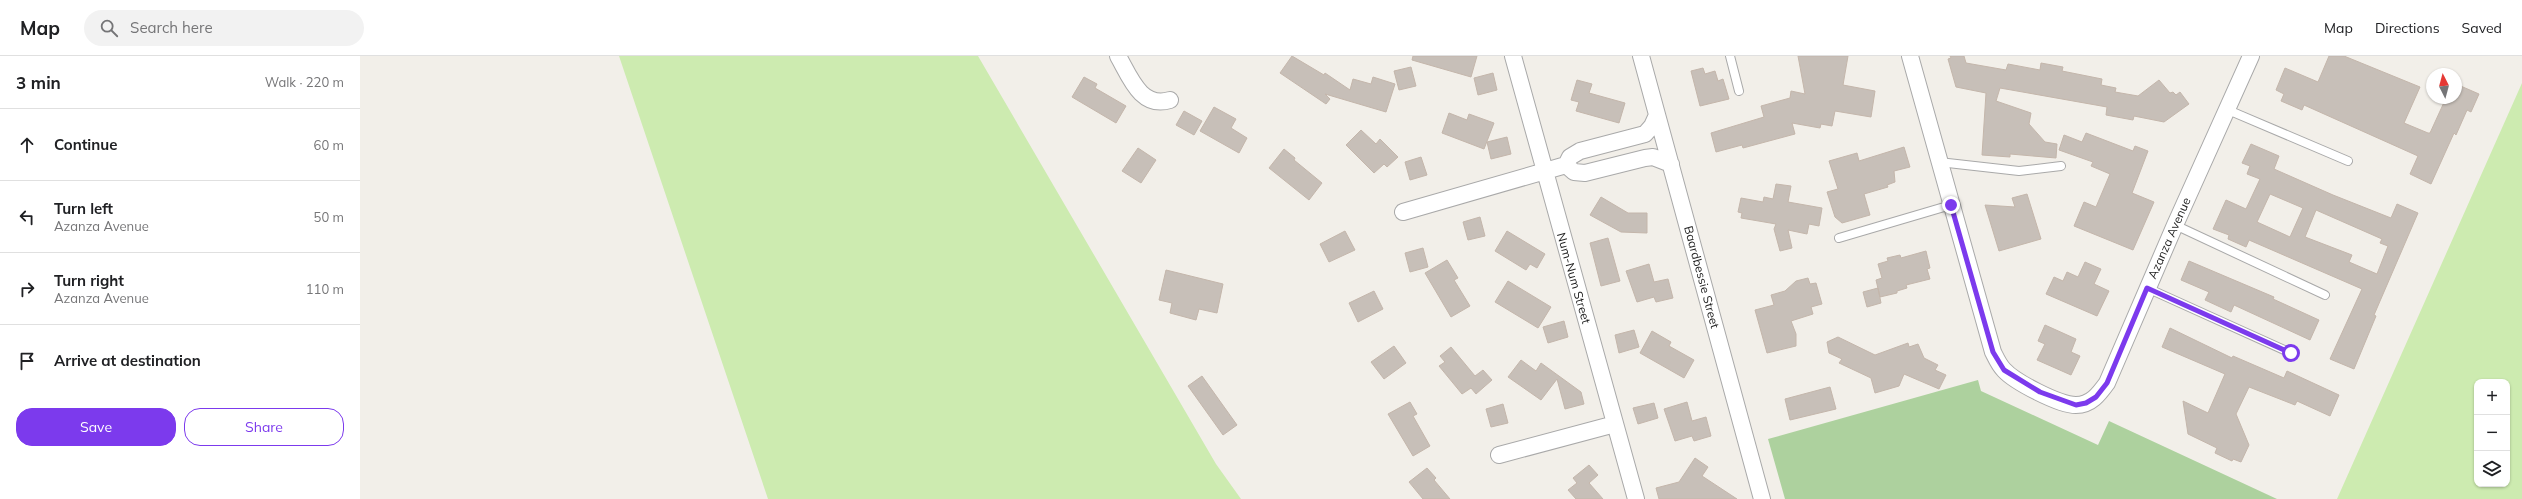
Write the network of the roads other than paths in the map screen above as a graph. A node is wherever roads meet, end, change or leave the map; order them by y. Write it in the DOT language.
graph roads {
  1 [pos="1118,56"];
  2 [pos="1513,56"];
  3 [pos="1641,56"];
  4 [pos="1730,56"];
  5 [pos="1910,56"];
  6 [pos="2252,56"];
  7 [pos="1740,91"];
  8 [pos="1170,100"];
  9 [pos="2228,110"];
  10 [pos="1657,115"];
  11 [pos="2348,161"];
  12 [pos="1939,162"];
  13 [pos="1671,164"];
  14 [pos="1566,165"];
  15 [pos="2061,166"];
  16 [pos="1545,172"];
  17 [pos="1951,205"];
  18 [pos="1403,212"];
  19 [pos="2174,225"];
  20 [pos="1839,238"];
  21 [pos="2147,288"];
  22 [pos="2325,296"];
  23 [pos="2291,353"];
  24 [pos="1615,424"];
  25 [pos="1499,455"];
  26 [pos="1636,499"];
  27 [pos="1762,499"];
  1 -- 8 [label="street"];
  2 -- 16 [label="street, Num-Num Street"];
  3 -- 10 [label="street, Baardbessie Street"];
  4 -- 7 [label="lane"];
  5 -- 12 [label="street, Azanza Avenue"];
  6 -- 9 [label="street, Azanza Avenue"];
  9 -- 11 [label="lane"];
  9 -- 19 [label="street, Azanza Avenue"];
  10 -- 13 [label="street, Baardbessie Street"];
  10 -- 14 [label="street"];
  12 -- 15 [label="lane"];
  12 -- 17 [label="street, Azanza Avenue"];
  13 -- 14 [label="street"];
  13 -- 27 [label="street, Baardbessie Street"];
  14 -- 16 [label="street"];
  16 -- 18 [label="street"];
  16 -- 24 [label="street, Num-Num Street"];
  17 -- 20 [label="lane"];
  17 -- 21 [label="street, Azanza Avenue"];
  19 -- 21 [label="street, Azanza Avenue"];
  19 -- 22 [label="lane"];
  21 -- 23 [label="lane"];
  24 -- 25 [label="street"];
  24 -- 26 [label="street, Num-Num Street"];
}
